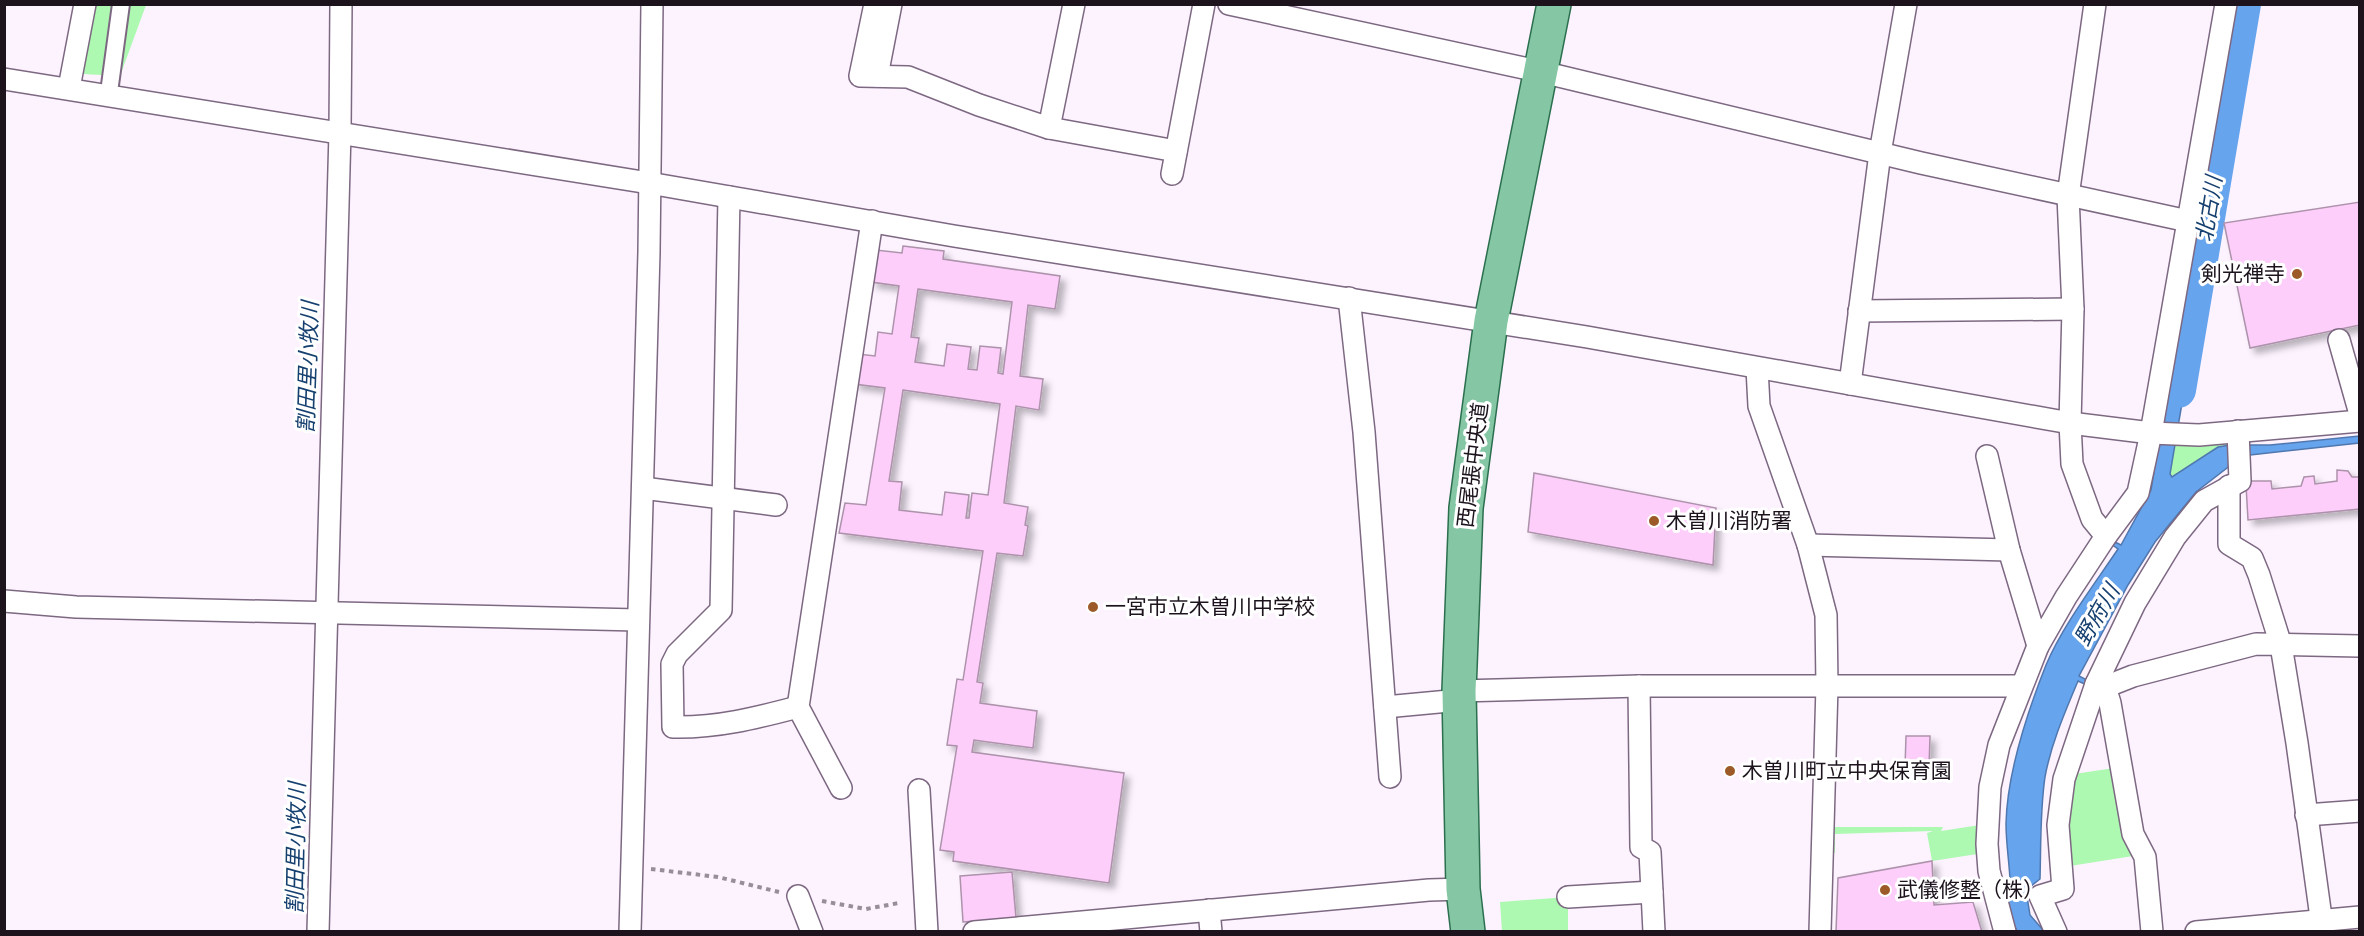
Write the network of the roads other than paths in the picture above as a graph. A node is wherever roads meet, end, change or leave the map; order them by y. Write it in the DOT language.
graph roads {
  1 [pos="85,4"];
  2 [pos="121,4"];
  3 [pos="341,4"];
  4 [pos="652,4"];
  5 [pos="874,4"];
  6 [pos="891,4"];
  7 [pos="1074,4"];
  8 [pos="1204,4"];
  9 [pos="1229,4"];
  10 [pos="1554,4"];
  11 [pos="1906,4"];
  12 [pos="2095,4"];
  13 [pos="2226,4"];
  14 [pos="1542,72"];
  15 [pos="877,76"];
  16 [pos="4,79"];
  17 [pos="110,85"];
  18 [pos="69,88"];
  19 [pos="1049,128"];
  20 [pos="340,132"];
  21 [pos="1176,151"];
  22 [pos="1880,153"];
  23 [pos="1172,174"];
  24 [pos="649,183"];
  25 [pos="2068,196"];
  26 [pos="729,197"];
  27 [pos="872,221"];
  28 [pos="2188,221"];
  29 [pos="1349,298"];
  30 [pos="2073,309"];
  31 [pos="1859,311"];
  32 [pos="1491,321"];
  33 [pos="2339,340"];
  34 [pos="1757,369"];
  35 [pos="1850,384"];
  36 [pos="2360,414"];
  37 [pos="2360,421"];
  38 [pos="2070,423"];
  39 [pos="2153,433"];
  40 [pos="2238,437"];
  41 [pos="1987,456"];
  42 [pos="2234,479"];
  43 [pos="642,488"];
  44 [pos="722,499"];
  45 [pos="776,505"];
  46 [pos="2106,536"];
  47 [pos="1808,545"];
  48 [pos="2009,550"];
  49 [pos="4,601"];
  50 [pos="326,612"];
  51 [pos="638,620"];
  52 [pos="2281,645"];
  53 [pos="2037,646"];
  54 [pos="2360,646"];
  55 [pos="2100,685"];
  56 [pos="1639,686"];
  57 [pos="1827,686"];
  58 [pos="2021,686"];
  59 [pos="1459,696"];
  60 [pos="798,707"];
  61 [pos="1385,707"];
  62 [pos="1390,777"];
  63 [pos="841,788"];
  64 [pos="919,790"];
  65 [pos="2360,811"];
  66 [pos="2306,815"];
  67 [pos="1463,889"];
  68 [pos="1652,892"];
  69 [pos="798,896"];
  70 [pos="1568,897"];
  71 [pos="1209,910"];
  72 [pos="2360,917"];
  73 [pos="2321,926"];
  74 [pos="318,932"];
  75 [pos="630,932"];
  76 [pos="812,932"];
  77 [pos="927,932"];
  78 [pos="974,932"];
  79 [pos="1211,932"];
  80 [pos="1468,932"];
  81 [pos="1654,932"];
  82 [pos="1820,932"];
  83 [pos="2005,932"];
  84 [pos="2056,932"];
  85 [pos="2152,932"];
  86 [pos="2196,932"];
  1 -- 18 [label="street"];
  2 -- 17 [label="street"];
  3 -- 20 [label="street"];
  4 -- 24 [label="street"];
  5 -- 15 [label="street"];
  6 -- 15 [label="street"];
  7 -- 19 [label="street"];
  8 -- 21 [label="street"];
  9 -- 14 [label="street"];
  10 -- 14 [label="main road, 西尾張中央道"];
  11 -- 22 [label="street"];
  12 -- 25 [label="street"];
  13 -- 28 [label="street"];
  14 -- 22 [label="street"];
  14 -- 32 [label="main road, 西尾張中央道"];
  15 -- 19 [label="street"];
  16 -- 18 [label="street"];
  18 -- 20 [label="street"];
  19 -- 21 [label="street"];
  20 -- 24 [label="street"];
  20 -- 50 [label="street"];
  21 -- 23 [label="street"];
  22 -- 25 [label="street"];
  22 -- 31 [label="street"];
  24 -- 26 [label="street"];
  24 -- 43 [label="street"];
  25 -- 28 [label="street"];
  25 -- 30 [label="street"];
  26 -- 27 [label="street"];
  26 -- 44 [label="street"];
  27 -- 29 [label="street"];
  27 -- 60 [label="street"];
  28 -- 39 [label="street"];
  29 -- 32 [label="street"];
  29 -- 61 [label="street"];
  30 -- 31 [label="street"];
  30 -- 38 [label="street"];
  31 -- 35 [label="street"];
  32 -- 34 [label="street"];
  32 -- 59 [label="main road, 西尾張中央道"];
  33 -- 36 [label="street"];
  34 -- 35 [label="street"];
  34 -- 47 [label="street"];
  35 -- 38 [label="street"];
  37 -- 40 [label="street"];
  38 -- 39 [label="street"];
  38 -- 46 [label="street"];
  39 -- 40 [label="street"];
  39 -- 46 [label="street"];
  40 -- 42 [label="street"];
  41 -- 48 [label="street"];
  42 -- 52 [label="street"];
  42 -- 55 [label="street"];
  43 -- 44 [label="street"];
  43 -- 51 [label="street"];
  44 -- 45 [label="street"];
  44 -- 60 [label="street"];
  46 -- 53 [label="street"];
  47 -- 48 [label="street"];
  47 -- 57 [label="street"];
  48 -- 53 [label="street"];
  49 -- 50 [label="street"];
  50 -- 51 [label="street"];
  50 -- 74 [label="street"];
  51 -- 75 [label="street"];
  52 -- 54 [label="street"];
  52 -- 55 [label="street"];
  52 -- 66 [label="street"];
  53 -- 58 [label="street"];
  55 -- 84 [label="street"];
  55 -- 85 [label="street"];
  56 -- 57 [label="street"];
  56 -- 59 [label="street"];
  56 -- 68 [label="street"];
  57 -- 58 [label="street"];
  57 -- 82 [label="street"];
  58 -- 83 [label="street"];
  59 -- 61 [label="street"];
  59 -- 67 [label="main road, 西尾張中央道"];
  60 -- 63 [label="street"];
  61 -- 62 [label="street"];
  64 -- 77 [label="street"];
  65 -- 66 [label="street"];
  66 -- 73 [label="street"];
  67 -- 71 [label="street"];
  67 -- 80 [label="main road, 西尾張中央道"];
  68 -- 70 [label="street"];
  68 -- 81 [label="street"];
  69 -- 76 [label="street"];
  71 -- 78 [label="street"];
  71 -- 79 [label="street"];
  72 -- 73 [label="street"];
  73 -- 86 [label="street"];
}
